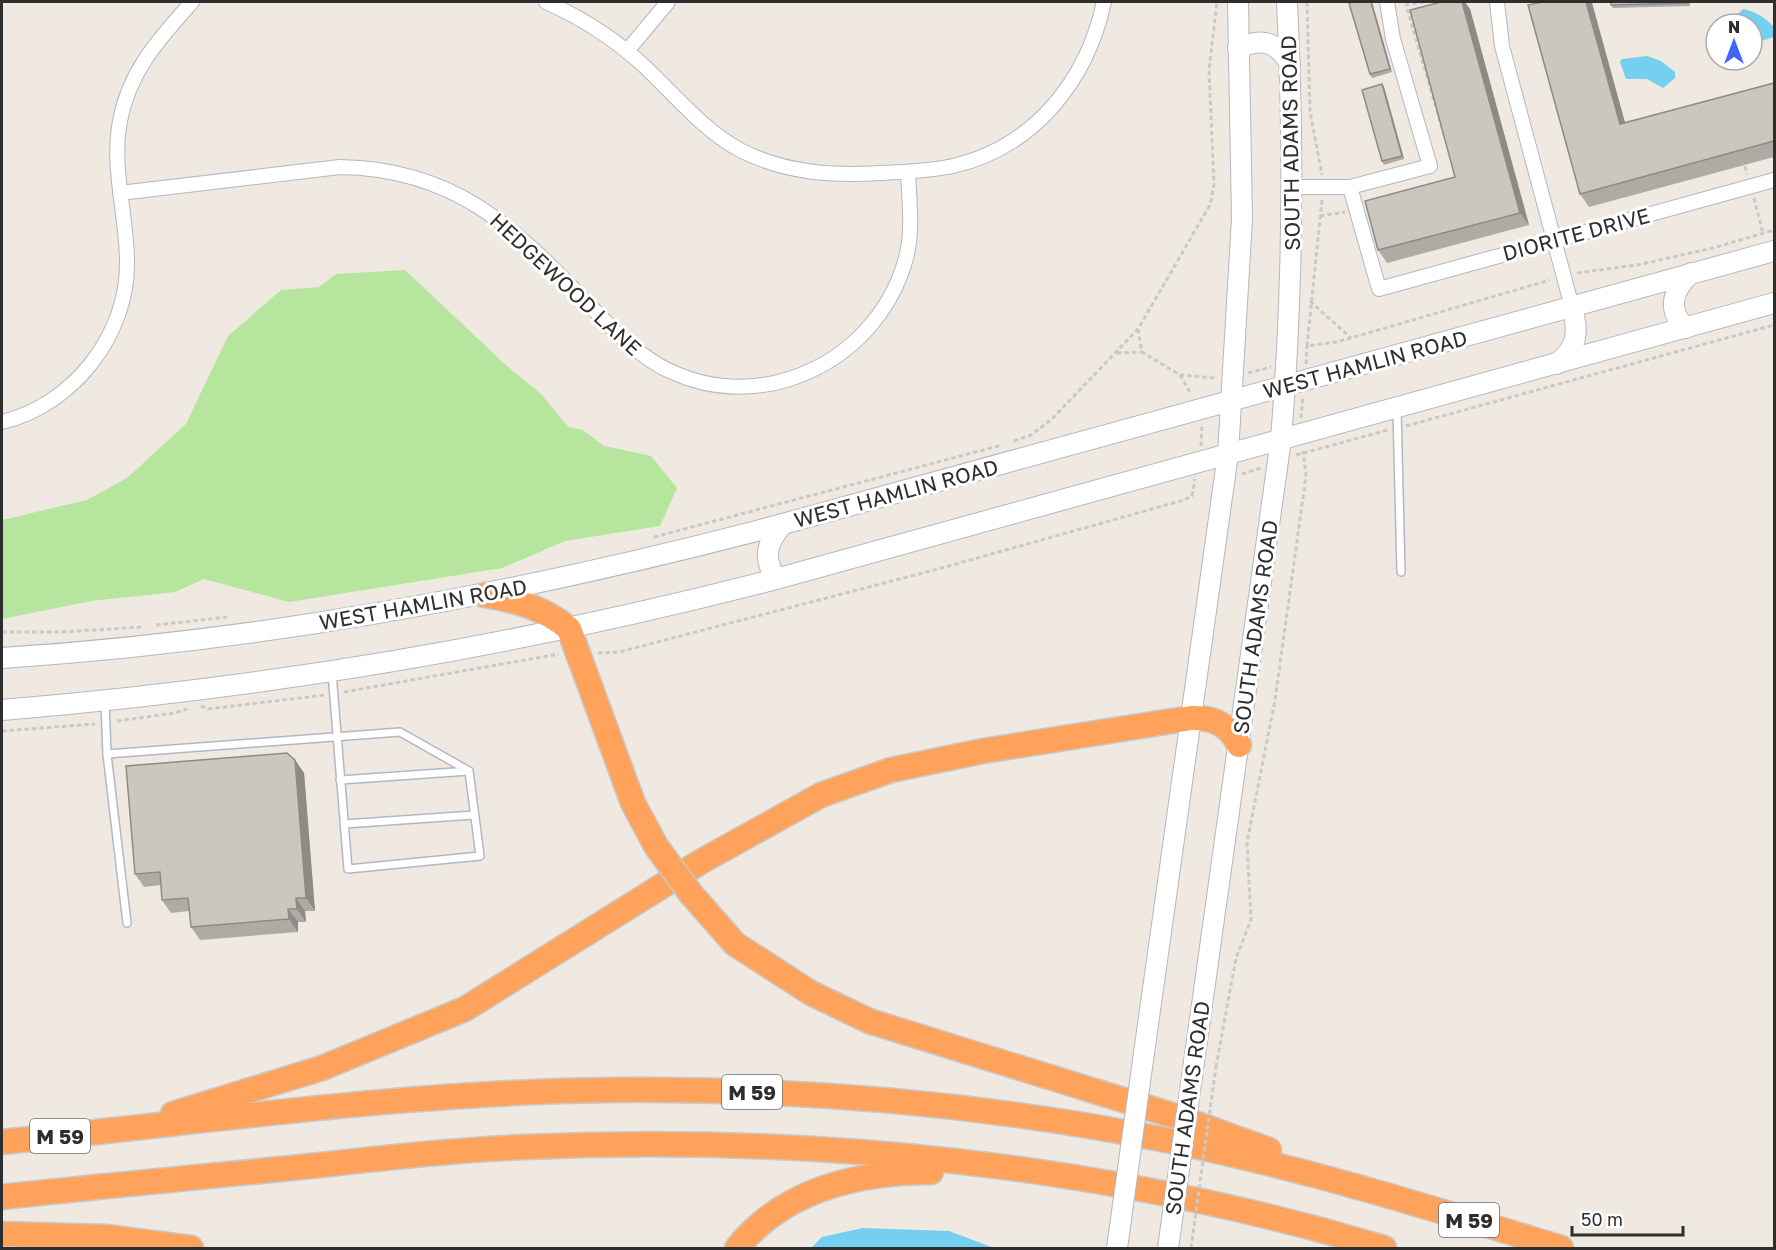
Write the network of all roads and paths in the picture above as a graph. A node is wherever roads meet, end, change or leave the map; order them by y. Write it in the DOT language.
graph roads {
  1 [pos="192,2"];
  2 [pos="546,2"];
  3 [pos="668,2"];
  4 [pos="1104,2"];
  5 [pos="1217,2"];
  6 [pos="1238,2"];
  7 [pos="1287,2"];
  8 [pos="1307,2"];
  9 [pos="1387,2"];
  10 [pos="1497,2"];
  11 [pos="1238,48"];
  12 [pos="627,51"];
  13 [pos="1290,64"];
  14 [pos="908,172"];
  15 [pos="1774,180"];
  16 [pos="1292,187"];
  17 [pos="1322,187"];
  18 [pos="1350,187"];
  19 [pos="120,193"];
  20 [pos="1774,230"];
  21 [pos="1554,240"];
  22 [pos="1774,251"];
  23 [pos="1691,273"];
  24 [pos="1565,276"];
  25 [pos="1310,301"];
  26 [pos="1774,303"];
  27 [pos="1572,307"];
  28 [pos="1774,325"];
  29 [pos="1686,328"];
  30 [pos="1138,329"];
  31 [pos="1350,338"];
  32 [pos="1142,351"];
  33 [pos="1116,353"];
  34 [pos="1556,364"];
  35 [pos="1277,366"];
  36 [pos="1244,374"];
  37 [pos="1180,375"];
  38 [pos="1214,379"];
  39 [pos="1295,388"];
  40 [pos="1195,399"];
  41 [pos="1233,400"];
  42 [pos="1397,408"];
  43 [pos="1202,419"];
  44 [pos="2,422"];
  45 [pos="1300,425"];
  46 [pos="1398,428"];
  47 [pos="1281,439"];
  48 [pos="1201,452"];
  49 [pos="1228,454"];
  50 [pos="1268,465"];
  51 [pos="1234,476"];
  52 [pos="783,524"];
  53 [pos="643,540"];
  54 [pos="1401,572"];
  55 [pos="776,579"];
  56 [pos="484,595"];
  57 [pos="235,616"];
  58 [pos="568,629"];
  59 [pos="2,632"];
  60 [pos="2,658"];
  61 [pos="332,672"];
  62 [pos="105,701"];
  63 [pos="2,710"];
  64 [pos="1191,718"];
  65 [pos="337,736"];
  66 [pos="1239,745"];
  67 [pos="106,754"];
  68 [pos="469,771"];
  69 [pos="340,780"];
  70 [pos="474,814"];
  71 [pos="344,824"];
  72 [pos="127,923"];
  73 [pos="119,1130"];
  74 [pos="2,1142"];
  75 [pos="1036,1172"];
  76 [pos="1378,1192"];
  77 [pos="2,1197"];
  78 [pos="2,1234"];
  79 [pos="191,1248"];
  80 [pos="737,1248"];
  81 [pos="1117,1248"];
  82 [pos="1168,1248"];
  83 [pos="1191,1248"];
  84 [pos="1384,1248"];
  85 [pos="1561,1248"];
  1 -- 19 [label="street"];
  2 -- 12 [label="street"];
  3 -- 12 [label="street"];
  4 -- 14 [label="street"];
  5 -- 30 [label="path"];
  6 -- 11 [label="main road"];
  7 -- 13 [label="main road, SOUTH ADAMS ROAD"];
  8 -- 17 [label="path"];
  9 -- 18 [label="street"];
  10 -- 21 [label="street"];
  11 -- 13 [label="main road"];
  11 -- 41 [label="main road"];
  12 -- 14 [label="street"];
  13 -- 16 [label="main road, SOUTH ADAMS ROAD"];
  14 -- 19 [label="street, HEDGEWOOD LANE"];
  15 -- 21 [label="street, DIORITE DRIVE"];
  16 -- 17 [label="street"];
  16 -- 39 [label="main road, SOUTH ADAMS ROAD"];
  17 -- 18 [label="street"];
  17 -- 25 [label="path"];
  18 -- 21 [label="street, DIORITE DRIVE"];
  19 -- 44 [label="street"];
  20 -- 24 [label="path"];
  21 -- 24 [label="street"];
  22 -- 23 [label="main road, WEST HAMLIN ROAD"];
  23 -- 27 [label="main road, WEST HAMLIN ROAD"];
  23 -- 29 [label="main road"];
  24 -- 27 [label="street"];
  24 -- 31 [label="path"];
  25 -- 31 [label="path"];
  25 -- 31 [label="path"];
  26 -- 29 [label="main road"];
  27 -- 34 [label="main road"];
  27 -- 39 [label="main road, WEST HAMLIN ROAD"];
  28 -- 46 [label="path"];
  29 -- 34 [label="main road"];
  30 -- 32 [label="path"];
  30 -- 33 [label="path"];
  32 -- 33 [label="path"];
  32 -- 37 [label="path"];
  33 -- 53 [label="path"];
  34 -- 42 [label="main road"];
  35 -- 36 [label="path"];
  37 -- 38 [label="path"];
  37 -- 40 [label="path"];
  39 -- 41 [label="main road, WEST HAMLIN ROAD"];
  39 -- 45 [label="path"];
  39 -- 47 [label="main road, SOUTH ADAMS ROAD"];
  41 -- 49 [label="main road"];
  41 -- 52 [label="main road, WEST HAMLIN ROAD"];
  42 -- 46 [label="lane"];
  42 -- 47 [label="main road"];
  43 -- 48 [label="path"];
  46 -- 54 [label="lane"];
  46 -- 83 [label="path, bridge"];
  47 -- 49 [label="main road"];
  47 -- 66 [label="main road, SOUTH ADAMS ROAD"];
  49 -- 55 [label="main road"];
  49 -- 64 [label="main road"];
  50 -- 51 [label="path"];
  52 -- 55 [label="main road"];
  52 -- 56 [label="main road, WEST HAMLIN ROAD"];
  55 -- 58 [label="main road"];
  56 -- 58 [label="highway"];
  56 -- 60 [label="main road, WEST HAMLIN ROAD"];
  57 -- 59 [label="path"];
  58 -- 61 [label="main road"];
  58 -- 76 [label="highway, bridge"];
  61 -- 62 [label="main road"];
  61 -- 65 [label="lane"];
  62 -- 63 [label="main road"];
  62 -- 67 [label="lane"];
  64 -- 66 [label="highway"];
  64 -- 73 [label="highway"];
  64 -- 81 [label="main road, bridge"];
  65 -- 67 [label="lane"];
  65 -- 68 [label="lane"];
  65 -- 69 [label="lane"];
  66 -- 82 [label="main road, SOUTH ADAMS ROAD, bridge"];
  67 -- 72 [label="lane"];
  68 -- 69 [label="lane"];
  68 -- 70 [label="lane"];
  69 -- 71 [label="lane"];
  70 -- 71 [label="lane"];
  70 -- 71 [label="lane"];
  73 -- 74 [label="highway, M 59"];
  73 -- 76 [label="highway, M 59"];
  75 -- 77 [label="highway"];
  75 -- 80 [label="highway"];
  75 -- 84 [label="highway"];
  76 -- 85 [label="highway, M 59"];
  78 -- 79 [label="highway"];
}
